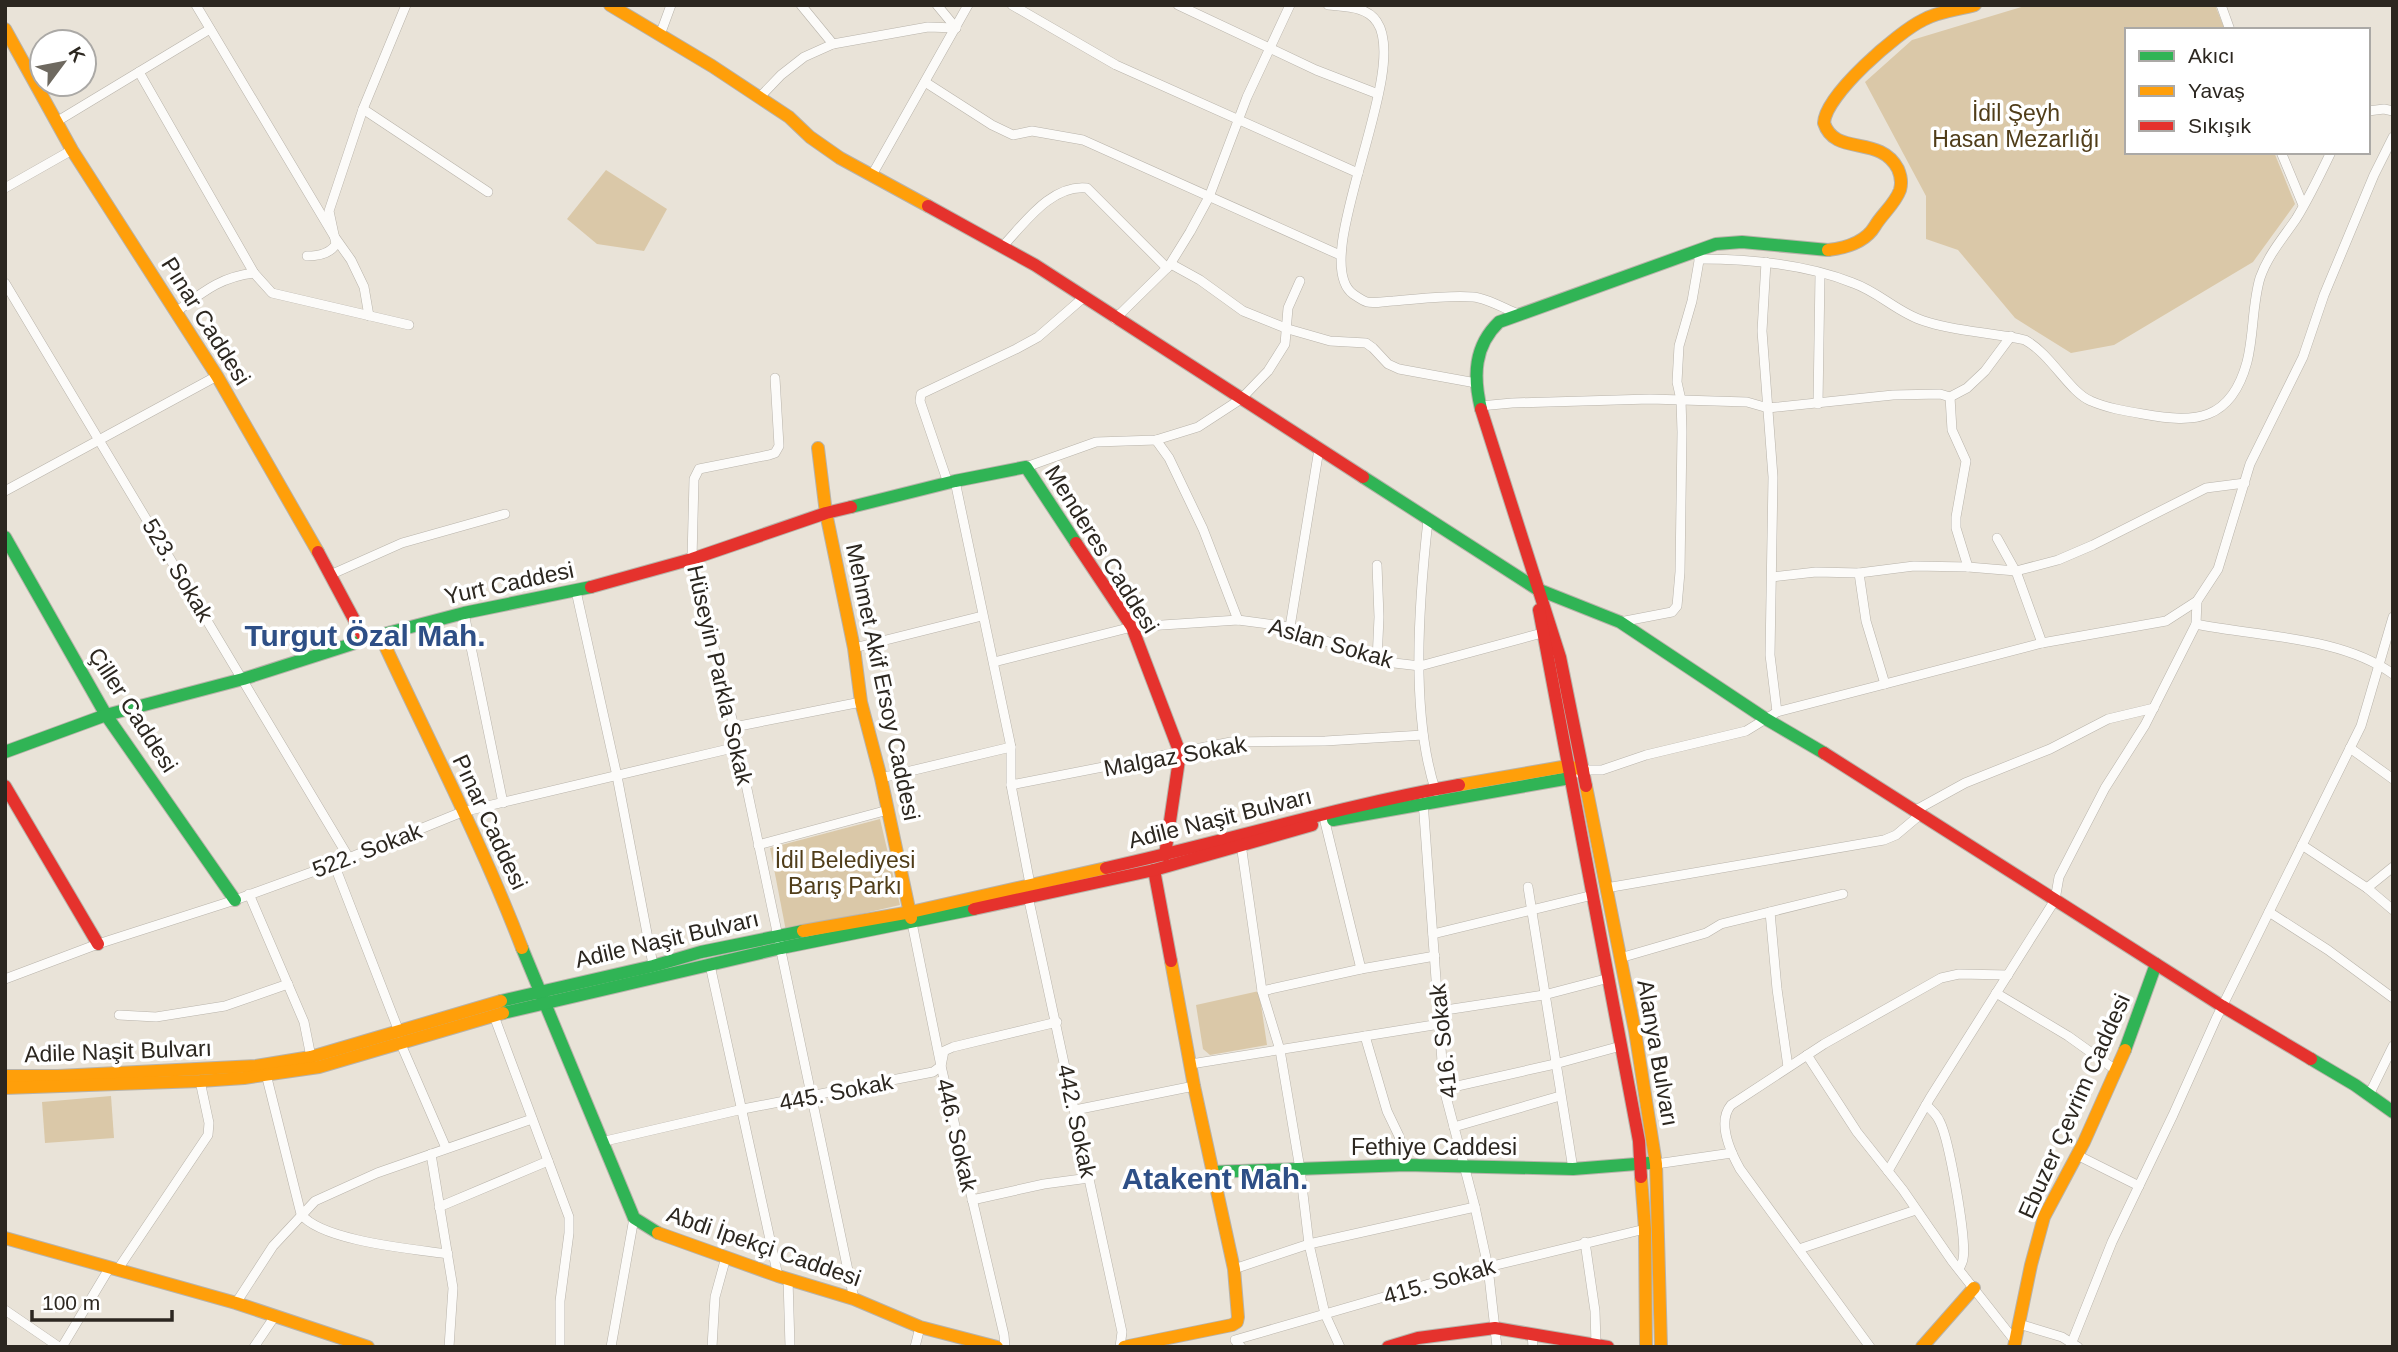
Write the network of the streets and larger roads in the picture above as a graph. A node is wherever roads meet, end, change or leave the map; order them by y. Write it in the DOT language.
graph roads {
  1 [pos="196,5"];
  2 [pos="406,5"];
  3 [pos="610,5"];
  4 [pos="671,5"];
  5 [pos="801,5"];
  6 [pos="937,5"];
  7 [pos="968,5"];
  8 [pos="1012,5"];
  9 [pos="1178,5"];
  10 [pos="1290,5"];
  11 [pos="1328,5"];
  12 [pos="1975,5"];
  13 [pos="2221,5"];
  14 [pos="956,28"];
  15 [pos="2229,28"];
  16 [pos="5,29"];
  17 [pos="210,29"];
  18 [pos="660,35"];
  19 [pos="834,44"];
  20 [pos="1271,48"];
  21 [pos="139,72"];
  22 [pos="925,82"];
  23 [pos="1378,93"];
  24 [pos="760,99"];
  25 [pos="363,109"];
  26 [pos="2370,111"];
  27 [pos="2393,111"];
  28 [pos="1238,119"];
  29 [pos="56,122"];
  30 [pos="2393,137"];
  31 [pos="72,150"];
  32 [pos="2282,154"];
  33 [pos="2329,154"];
  34 [pos="1358,173"];
  35 [pos="872,175"];
  36 [pos="5,188"];
  37 [pos="488,192"];
  38 [pos="1209,197"];
  39 [pos="2304,205"];
  40 [pos="334,236"];
  41 [pos="1002,247"];
  42 [pos="1340,255"];
  43 [pos="1700,255"];
  44 [pos="307,256"];
  45 [pos="1766,262"];
  46 [pos="1169,266"];
  47 [pos="254,273"];
  48 [pos="1820,274"];
  49 [pos="1300,281"];
  50 [pos="5,283"];
  51 [pos="1083,298"];
  52 [pos="176,312"];
  53 [pos="1518,314"];
  54 [pos="369,316"];
  55 [pos="1115,319"];
  56 [pos="409,325"];
  57 [pos="1288,329"];
  58 [pos="2011,336"];
  59 [pos="217,376"];
  60 [pos="775,378"];
  61 [pos="1476,383"];
  62 [pos="1950,397"];
  63 [pos="1241,399"];
  64 [pos="1681,400"];
  65 [pos="1818,404"];
  66 [pos="1480,406"];
  67 [pos="1768,408"];
  68 [pos="100,440"];
  69 [pos="1156,440"];
  70 [pos="818,449"];
  71 [pos="1319,449"];
  72 [pos="1026,467"];
  73 [pos="951,482"];
  74 [pos="2245,483"];
  75 [pos="5,491"];
  76 [pos="826,513"];
  77 [pos="505,514"];
  78 [pos="1428,520"];
  79 [pos="5,537"];
  80 [pos="1997,538"];
  81 [pos="692,559"];
  82 [pos="1377,565"];
  83 [pos="1968,566"];
  84 [pos="2015,571"];
  85 [pos="1859,573"];
  86 [pos="330,575"];
  87 [pos="1772,576"];
  88 [pos="1537,589"];
  89 [pos="576,591"];
  90 [pos="2197,601"];
  91 [pos="464,613"];
  92 [pos="982,616"];
  93 [pos="2393,617"];
  94 [pos="1238,620"];
  95 [pos="1620,622"];
  96 [pos="2196,624"];
  97 [pos="1132,627"];
  98 [pos="1290,627"];
  99 [pos="1542,633"];
  100 [pos="380,635"];
  101 [pos="365,640"];
  102 [pos="2042,643"];
  103 [pos="854,648"];
  104 [pos="1377,661"];
  105 [pos="994,662"];
  106 [pos="2378,663"];
  107 [pos="1420,666"];
  108 [pos="2393,674"];
  109 [pos="243,679"];
  110 [pos="1885,684"];
  111 [pos="861,702"];
  112 [pos="2154,708"];
  113 [pos="106,715"];
  114 [pos="1771,715"];
  115 [pos="734,727"];
  116 [pos="1423,735"];
  117 [pos="737,747"];
  118 [pos="1011,747"];
  119 [pos="2350,748"];
  120 [pos="5,752"];
  121 [pos="1180,753"];
  122 [pos="1583,770"];
  123 [pos="1569,772"];
  124 [pos="617,776"];
  125 [pos="881,778"];
  126 [pos="2393,779"];
  127 [pos="1012,785"];
  128 [pos="5,786"];
  129 [pos="1430,797"];
  130 [pos="503,803"];
  131 [pos="888,810"];
  132 [pos="462,812"];
  133 [pos="1918,812"];
  134 [pos="1325,822"];
  135 [pos="1241,844"];
  136 [pos="758,845"];
  137 [pos="2302,845"];
  138 [pos="1165,855"];
  139 [pos="349,858"];
  140 [pos="334,864"];
  141 [pos="2393,867"];
  142 [pos="1154,870"];
  143 [pos="1528,887"];
  144 [pos="1606,888"];
  145 [pos="2367,888"];
  146 [pos="1029,890"];
  147 [pos="249,894"];
  148 [pos="1843,894"];
  149 [pos="1593,895"];
  150 [pos="235,900"];
  151 [pos="2055,900"];
  152 [pos="2393,910"];
  153 [pos="1532,912"];
  154 [pos="1770,912"];
  155 [pos="2270,912"];
  156 [pos="911,918"];
  157 [pos="1433,934"];
  158 [pos="777,935"];
  159 [pos="98,944"];
  160 [pos="781,948"];
  161 [pos="1435,956"];
  162 [pos="1620,958"];
  163 [pos="2156,964"];
  164 [pos="710,965"];
  165 [pos="1361,969"];
  166 [pos="654,972"];
  167 [pos="2008,975"];
  168 [pos="1609,978"];
  169 [pos="5,979"];
  170 [pos="288,984"];
  171 [pos="1262,991"];
  172 [pos="1996,993"];
  173 [pos="1544,995"];
  174 [pos="541,997"];
  175 [pos="2393,998"];
  176 [pos="2222,1006"];
  177 [pos="1439,1011"];
  178 [pos="119,1016"];
  179 [pos="494,1016"];
  180 [pos="1056,1022"];
  181 [pos="1440,1024"];
  182 [pos="399,1036"];
  183 [pos="1365,1036"];
  184 [pos="1621,1046"];
  185 [pos="2393,1046"];
  186 [pos="1280,1050"];
  187 [pos="1807,1055"];
  188 [pos="311,1057"];
  189 [pos="1191,1064"];
  190 [pos="1555,1064"];
  191 [pos="941,1066"];
  192 [pos="1788,1067"];
  193 [pos="2117,1071"];
  194 [pos="266,1074"];
  195 [pos="5,1076"];
  196 [pos="200,1081"];
  197 [pos="1194,1086"];
  198 [pos="5,1088"];
  199 [pos="1444,1089"];
  200 [pos="2369,1095"];
  201 [pos="1560,1096"];
  202 [pos="812,1097"];
  203 [pos="1926,1105"];
  204 [pos="743,1109"];
  205 [pos="1075,1110"];
  206 [pos="2393,1111"];
  207 [pos="532,1119"];
  208 [pos="1454,1128"];
  209 [pos="601,1142"];
  210 [pos="446,1148"];
  211 [pos="1732,1153"];
  212 [pos="431,1154"];
  213 [pos="2077,1155"];
  214 [pos="548,1161"];
  215 [pos="1642,1163"];
  216 [pos="1656,1164"];
  217 [pos="1406,1165"];
  218 [pos="1464,1167"];
  219 [pos="1300,1169"];
  220 [pos="1573,1169"];
  221 [pos="1888,1171"];
  222 [pos="1212,1172"];
  223 [pos="1089,1178"];
  224 [pos="2139,1186"];
  225 [pos="972,1200"];
  226 [pos="439,1207"];
  227 [pos="1475,1207"];
  228 [pos="1916,1210"];
  229 [pos="301,1214"];
  230 [pos="634,1218"];
  231 [pos="1645,1229"];
  232 [pos="5,1238"];
  233 [pos="1585,1242"];
  234 [pos="1309,1244"];
  235 [pos="1798,1249"];
  236 [pos="448,1254"];
  237 [pos="726,1257"];
  238 [pos="1488,1267"];
  239 [pos="114,1268"];
  240 [pos="1234,1269"];
  241 [pos="1959,1269"];
  242 [pos="783,1277"];
  243 [pos="1974,1288"];
  244 [pos="854,1299"];
  245 [pos="236,1303"];
  246 [pos="5,1310"];
  247 [pos="1325,1314"];
  248 [pos="275,1316"];
  249 [pos="1237,1322"];
  250 [pos="2019,1324"];
  251 [pos="920,1327"];
  252 [pos="1495,1328"];
  253 [pos="1533,1340"];
  254 [pos="2014,1344"];
  255 [pos="1237,1345"];
  256 [pos="1602,1345"];
  257 [pos="2073,1345"];
  258 [pos="60,1347"];
  259 [pos="254,1347"];
  260 [pos="368,1347"];
  261 [pos="449,1347"];
  262 [pos="560,1347"];
  263 [pos="611,1347"];
  264 [pos="712,1347"];
  265 [pos="790,1347"];
  266 [pos="915,1347"];
  267 [pos="997,1347"];
  268 [pos="1005,1347"];
  269 [pos="1122,1347"];
  270 [pos="1340,1347"];
  271 [pos="1388,1347"];
  272 [pos="1497,1347"];
  273 [pos="1646,1347"];
  274 [pos="1661,1347"];
  275 [pos="1870,1347"];
  276 [pos="1922,1347"];
  1 -- 17 [label="street"];
  2 -- 25 [label="street"];
  3 -- 18 [label="street"];
  4 -- 18 [label="street"];
  5 -- 19 [label="street"];
  6 -- 14 [label="street"];
  7 -- 14 [label="street"];
  8 -- 28 [label="street"];
  9 -- 20 [label="street"];
  10 -- 20 [label="street"];
  11 -- 23 [label="street"];
  12 -- 43 [label="street"];
  13 -- 15 [label="street"];
  14 -- 19 [label="street"];
  14 -- 22 [label="street"];
  16 -- 29 [label="street, Pınar Caddesi"];
  17 -- 21 [label="street"];
  17 -- 40 [label="street"];
  18 -- 24 [label="street"];
  19 -- 24 [label="street"];
  20 -- 23 [label="street"];
  20 -- 28 [label="street"];
  21 -- 29 [label="street"];
  21 -- 47 [label="street"];
  22 -- 35 [label="street"];
  22 -- 38 [label="street"];
  23 -- 34 [label="street"];
  24 -- 35 [label="street"];
  25 -- 37 [label="street"];
  25 -- 40 [label="street"];
  26 -- 27 [label="street"];
  28 -- 34 [label="street"];
  28 -- 38 [label="street"];
  29 -- 31 [label="street, Pınar Caddesi"];
  30 -- 74 [label="street"];
  31 -- 36 [label="street"];
  31 -- 52 [label="street, Pınar Caddesi"];
  32 -- 39 [label="street"];
  33 -- 39 [label="street"];
  34 -- 42 [label="street"];
  35 -- 41 [label="street"];
  38 -- 42 [label="street"];
  38 -- 46 [label="street"];
  39 -- 58 [label="street"];
  40 -- 44 [label="street"];
  40 -- 54 [label="street"];
  41 -- 46 [label="street"];
  41 -- 51 [label="street"];
  42 -- 53 [label="street"];
  43 -- 45 [label="street"];
  43 -- 53 [label="street"];
  43 -- 64 [label="street"];
  45 -- 48 [label="street"];
  45 -- 67 [label="street"];
  46 -- 55 [label="street"];
  46 -- 57 [label="street"];
  47 -- 52 [label="street"];
  47 -- 54 [label="street"];
  48 -- 58 [label="street"];
  48 -- 65 [label="street"];
  49 -- 57 [label="street"];
  50 -- 68 [label="street, 523. Sokak"];
  51 -- 55 [label="street"];
  51 -- 73 [label="street, 442. Sokak"];
  52 -- 59 [label="street, Pınar Caddesi"];
  53 -- 61 [label="street"];
  54 -- 56 [label="street"];
  55 -- 63 [label="street"];
  57 -- 61 [label="street"];
  57 -- 63 [label="street"];
  58 -- 62 [label="street"];
  59 -- 68 [label="street"];
  59 -- 86 [label="street, Pınar Caddesi"];
  60 -- 81 [label="street, Hüseyin Parkla Sokak"];
  61 -- 66 [label="street"];
  62 -- 65 [label="street"];
  62 -- 83 [label="street"];
  63 -- 69 [label="street"];
  63 -- 71 [label="street"];
  64 -- 66 [label="street"];
  64 -- 67 [label="street"];
  64 -- 95 [label="street"];
  65 -- 67 [label="street"];
  66 -- 88 [label="street"];
  67 -- 87 [label="street"];
  68 -- 75 [label="street"];
  68 -- 109 [label="street, 523. Sokak"];
  69 -- 72 [label="street"];
  69 -- 94 [label="street"];
  70 -- 76 [label="street, Mehmet Akif Ersoy Caddesi"];
  71 -- 78 [label="street"];
  71 -- 98 [label="street"];
  72 -- 73 [label="street, Yurt Caddesi"];
  72 -- 97 [label="street, Menderes Caddesi"];
  73 -- 76 [label="street, Yurt Caddesi"];
  73 -- 92 [label="street, 442. Sokak"];
  74 -- 84 [label="street"];
  74 -- 90 [label="street"];
  76 -- 81 [label="street, Yurt Caddesi"];
  76 -- 103 [label="street, Mehmet Akif Ersoy Caddesi"];
  77 -- 86 [label="street"];
  78 -- 88 [label="street"];
  78 -- 107 [label="street, 416. Sokak"];
  79 -- 113 [label="street, Çiller Caddesi"];
  80 -- 84 [label="street"];
  81 -- 89 [label="street, Yurt Caddesi"];
  81 -- 115 [label="street, Hüseyin Parkla Sokak"];
  82 -- 104 [label="street"];
  83 -- 84 [label="street"];
  83 -- 85 [label="street"];
  84 -- 102 [label="street"];
  85 -- 87 [label="street"];
  85 -- 110 [label="street"];
  86 -- 101 [label="street, Pınar Caddesi"];
  87 -- 114 [label="street"];
  88 -- 95 [label="street"];
  88 -- 99 [label="street, Alanya Bulvarı"];
  88 -- 122 [label="street, Alanya Bulvarı"];
  89 -- 91 [label="street, Yurt Caddesi"];
  89 -- 124 [label="street"];
  90 -- 96 [label="street"];
  90 -- 102 [label="street"];
  91 -- 100 [label="street, Yurt Caddesi"];
  91 -- 130 [label="street"];
  92 -- 103 [label="street"];
  92 -- 105 [label="street, 442. Sokak"];
  93 -- 106 [label="street"];
  94 -- 97 [label="street, Aslan Sokak"];
  94 -- 98 [label="street, Aslan Sokak"];
  95 -- 114 [label="street"];
  96 -- 106 [label="street"];
  96 -- 112 [label="street"];
  97 -- 105 [label="street, Aslan Sokak"];
  97 -- 121 [label="street, Menderes Caddesi"];
  98 -- 104 [label="street, Aslan Sokak"];
  99 -- 107 [label="street, Aslan Sokak"];
  99 -- 123 [label="street, Alanya Bulvarı"];
  100 -- 101 [label="street, Yurt Caddesi"];
  100 -- 132 [label="street, Pınar Caddesi"];
  101 -- 109 [label="street, Yurt Caddesi"];
  102 -- 110 [label="street"];
  103 -- 111 [label="street, Mehmet Akif Ersoy Caddesi"];
  104 -- 107 [label="street, Aslan Sokak"];
  105 -- 118 [label="street, 442. Sokak"];
  106 -- 108 [label="street"];
  106 -- 119 [label="street"];
  107 -- 116 [label="street, 416. Sokak"];
  109 -- 113 [label="street, Yurt Caddesi"];
  109 -- 139 [label="street, 523. Sokak"];
  110 -- 114 [label="street"];
  111 -- 115 [label="street"];
  111 -- 125 [label="street, Mehmet Akif Ersoy Caddesi"];
  112 -- 133 [label="street"];
  112 -- 151 [label="street"];
  113 -- 120 [label="street, Yurt Caddesi"];
  113 -- 150 [label="street, Çiller Caddesi"];
  114 -- 122 [label="street"];
  114 -- 133 [label="street"];
  115 -- 117 [label="street, Hüseyin Parkla Sokak"];
  116 -- 121 [label="street, Malgaz Sokak"];
  116 -- 129 [label="street, 416. Sokak"];
  117 -- 124 [label="street, 522. Sokak"];
  117 -- 136 [label="street, Hüseyin Parkla Sokak"];
  118 -- 125 [label="street"];
  118 -- 127 [label="street, 442. Sokak"];
  119 -- 126 [label="street"];
  119 -- 137 [label="street"];
  121 -- 127 [label="street, Malgaz Sokak"];
  121 -- 138 [label="street, Menderes Caddesi"];
  122 -- 123 [label="street, Adile Naşit Bulvarı"];
  122 -- 144 [label="street, Alanya Bulvarı"];
  123 -- 129 [label="street, Adile Naşit Bulvarı"];
  123 -- 149 [label="street, Alanya Bulvarı"];
  124 -- 130 [label="street, 522. Sokak"];
  124 -- 166 [label="street"];
  125 -- 131 [label="street, Mehmet Akif Ersoy Caddesi"];
  127 -- 146 [label="street, 442. Sokak"];
  128 -- 159 [label="street"];
  129 -- 134 [label="street, Adile Naşit Bulvarı"];
  129 -- 138 [label="street, Adile Naşit Bulvarı"];
  129 -- 157 [label="street, 416. Sokak"];
  130 -- 132 [label="street, 522. Sokak"];
  131 -- 136 [label="street"];
  131 -- 156 [label="street, Mehmet Akif Ersoy Caddesi"];
  132 -- 139 [label="street, 522. Sokak"];
  132 -- 174 [label="street, Pınar Caddesi"];
  133 -- 144 [label="street"];
  133 -- 151 [label="street"];
  134 -- 135 [label="street, Adile Naşit Bulvarı"];
  134 -- 165 [label="street"];
  135 -- 142 [label="street, Adile Naşit Bulvarı"];
  135 -- 171 [label="street"];
  136 -- 158 [label="street, Hüseyin Parkla Sokak"];
  137 -- 145 [label="street"];
  137 -- 155 [label="street"];
  138 -- 146 [label="street, Adile Naşit Bulvarı"];
  139 -- 140 [label="street, 522. Sokak"];
  140 -- 147 [label="street, 522. Sokak"];
  140 -- 182 [label="street"];
  141 -- 145 [label="street"];
  142 -- 146 [label="street, Adile Naşit Bulvarı"];
  142 -- 189 [label="street"];
  143 -- 153 [label="street"];
  144 -- 162 [label="street, Alanya Bulvarı"];
  145 -- 152 [label="street"];
  146 -- 156 [label="street, Adile Naşit Bulvarı"];
  146 -- 180 [label="street, 442. Sokak"];
  147 -- 150 [label="street, 522. Sokak"];
  147 -- 170 [label="street"];
  148 -- 154 [label="street"];
  149 -- 153 [label="street"];
  149 -- 168 [label="street, Alanya Bulvarı"];
  150 -- 159 [label="street, 522. Sokak"];
  151 -- 163 [label="street"];
  151 -- 167 [label="street"];
  153 -- 157 [label="street"];
  153 -- 173 [label="street"];
  154 -- 162 [label="street"];
  154 -- 192 [label="street"];
  155 -- 175 [label="street"];
  155 -- 176 [label="street"];
  156 -- 158 [label="street, Adile Naşit Bulvarı"];
  156 -- 160 [label="street, Adile Naşit Bulvarı"];
  156 -- 191 [label="street, 446. Sokak"];
  157 -- 161 [label="street, 416. Sokak"];
  158 -- 160 [label="street, Hüseyin Parkla Sokak"];
  158 -- 166 [label="street, Adile Naşit Bulvarı"];
  159 -- 169 [label="street, 522. Sokak"];
  160 -- 164 [label="street, Adile Naşit Bulvarı"];
  160 -- 202 [label="street, Hüseyin Parkla Sokak"];
  161 -- 165 [label="street"];
  161 -- 177 [label="street, 416. Sokak"];
  162 -- 216 [label="street, Alanya Bulvarı"];
  163 -- 176 [label="street"];
  163 -- 193 [label="street, Ebuzer Çevrim Caddesi"];
  164 -- 166 [label="street, Adile Naşit Bulvarı"];
  164 -- 204 [label="street"];
  165 -- 171 [label="street"];
  166 -- 174 [label="street, Adile Naşit Bulvarı"];
  167 -- 172 [label="street"];
  167 -- 187 [label="street"];
  168 -- 173 [label="street"];
  168 -- 184 [label="street, Alanya Bulvarı"];
  170 -- 178 [label="street"];
  170 -- 188 [label="street"];
  171 -- 186 [label="street"];
  172 -- 193 [label="street"];
  172 -- 203 [label="street"];
  173 -- 177 [label="street"];
  173 -- 190 [label="street"];
  174 -- 179 [label="street, Adile Naşit Bulvarı"];
  174 -- 182 [label="street, Adile Naşit Bulvarı"];
  174 -- 209 [label="street, Abdi İpekçi Caddesi"];
  176 -- 200 [label="street"];
  176 -- 224 [label="street"];
  177 -- 181 [label="street, 416. Sokak"];
  179 -- 182 [label="street, Adile Naşit Bulvarı"];
  179 -- 207 [label="street"];
  180 -- 191 [label="street, 445. Sokak"];
  180 -- 205 [label="street, 442. Sokak"];
  181 -- 183 [label="street"];
  181 -- 199 [label="street, 416. Sokak"];
  182 -- 188 [label="street, Adile Naşit Bulvarı"];
  182 -- 194 [label="street, Adile Naşit Bulvarı"];
  182 -- 210 [label="street"];
  183 -- 186 [label="street"];
  183 -- 217 [label="street"];
  184 -- 190 [label="street"];
  184 -- 215 [label="street, Alanya Bulvarı"];
  185 -- 200 [label="street"];
  186 -- 189 [label="street"];
  186 -- 219 [label="street"];
  187 -- 192 [label="street"];
  187 -- 221 [label="street"];
  188 -- 195 [label="street, Adile Naşit Bulvarı"];
  189 -- 197 [label="street"];
  190 -- 199 [label="street"];
  190 -- 201 [label="street"];
  191 -- 202 [label="street, 445. Sokak"];
  191 -- 225 [label="street, 446. Sokak"];
  192 -- 211 [label="street"];
  193 -- 213 [label="street, Ebuzer Çevrim Caddesi"];
  194 -- 196 [label="street, Adile Naşit Bulvarı"];
  194 -- 229 [label="street"];
  196 -- 198 [label="street, Adile Naşit Bulvarı"];
  196 -- 239 [label="street"];
  197 -- 205 [label="street"];
  197 -- 222 [label="street"];
  199 -- 208 [label="street, 416. Sokak"];
  200 -- 206 [label="street"];
  201 -- 208 [label="street"];
  201 -- 220 [label="street"];
  202 -- 204 [label="street, 445. Sokak"];
  202 -- 244 [label="street, Hüseyin Parkla Sokak"];
  203 -- 221 [label="street"];
  203 -- 241 [label="street"];
  204 -- 209 [label="street, 445. Sokak"];
  204 -- 242 [label="street"];
  205 -- 223 [label="street, 442. Sokak"];
  207 -- 210 [label="street"];
  207 -- 214 [label="street"];
  208 -- 218 [label="street, 416. Sokak"];
  209 -- 230 [label="street, Abdi İpekçi Caddesi"];
  210 -- 212 [label="street"];
  211 -- 216 [label="street"];
  211 -- 235 [label="street"];
  212 -- 226 [label="street"];
  212 -- 229 [label="street"];
  213 -- 224 [label="street"];
  213 -- 250 [label="street, Ebuzer Çevrim Caddesi"];
  214 -- 226 [label="street"];
  214 -- 262 [label="street"];
  215 -- 216 [label="street, Fethiye Caddesi"];
  215 -- 220 [label="street, Fethiye Caddesi"];
  215 -- 231 [label="street, Alanya Bulvarı"];
  216 -- 274 [label="street, Alanya Bulvarı"];
  217 -- 218 [label="street, Fethiye Caddesi"];
  217 -- 219 [label="street, Fethiye Caddesi"];
  218 -- 220 [label="street, Fethiye Caddesi"];
  218 -- 227 [label="street, 416. Sokak"];
  219 -- 222 [label="street, Fethiye Caddesi"];
  219 -- 234 [label="street"];
  221 -- 228 [label="street"];
  222 -- 240 [label="street"];
  223 -- 225 [label="street"];
  223 -- 269 [label="street, 442. Sokak"];
  224 -- 257 [label="street"];
  225 -- 268 [label="street, 446. Sokak"];
  226 -- 236 [label="street"];
  227 -- 234 [label="street"];
  227 -- 238 [label="street, 416. Sokak"];
  228 -- 235 [label="street"];
  228 -- 241 [label="street"];
  229 -- 236 [label="street"];
  229 -- 245 [label="street"];
  230 -- 237 [label="street, Abdi İpekçi Caddesi"];
  230 -- 263 [label="street"];
  231 -- 233 [label="street, 415. Sokak"];
  231 -- 273 [label="street, Alanya Bulvarı"];
  232 -- 239 [label="street"];
  233 -- 238 [label="street, 415. Sokak"];
  233 -- 256 [label="street"];
  234 -- 240 [label="street"];
  234 -- 247 [label="street"];
  235 -- 275 [label="street"];
  236 -- 261 [label="street"];
  237 -- 242 [label="street, Abdi İpekçi Caddesi"];
  237 -- 264 [label="street"];
  238 -- 247 [label="street, 415. Sokak"];
  238 -- 252 [label="street, 416. Sokak"];
  239 -- 245 [label="street"];
  239 -- 258 [label="street"];
  240 -- 249 [label="street"];
  241 -- 243 [label="street"];
  242 -- 244 [label="street, Abdi İpekçi Caddesi"];
  242 -- 265 [label="street"];
  243 -- 254 [label="street"];
  243 -- 276 [label="street"];
  244 -- 251 [label="street, Abdi İpekçi Caddesi"];
  245 -- 248 [label="street"];
  246 -- 258 [label="street"];
  247 -- 255 [label="street, 415. Sokak"];
  247 -- 270 [label="street"];
  248 -- 259 [label="street"];
  248 -- 260 [label="street"];
  249 -- 255 [label="street"];
  249 -- 269 [label="street"];
  250 -- 254 [label="street, Ebuzer Çevrim Caddesi"];
  250 -- 257 [label="street"];
  251 -- 266 [label="street"];
  251 -- 267 [label="street, Abdi İpekçi Caddesi"];
  252 -- 253 [label="street"];
  252 -- 271 [label="street"];
  252 -- 272 [label="street, 416. Sokak"];
  253 -- 256 [label="street"];
}
